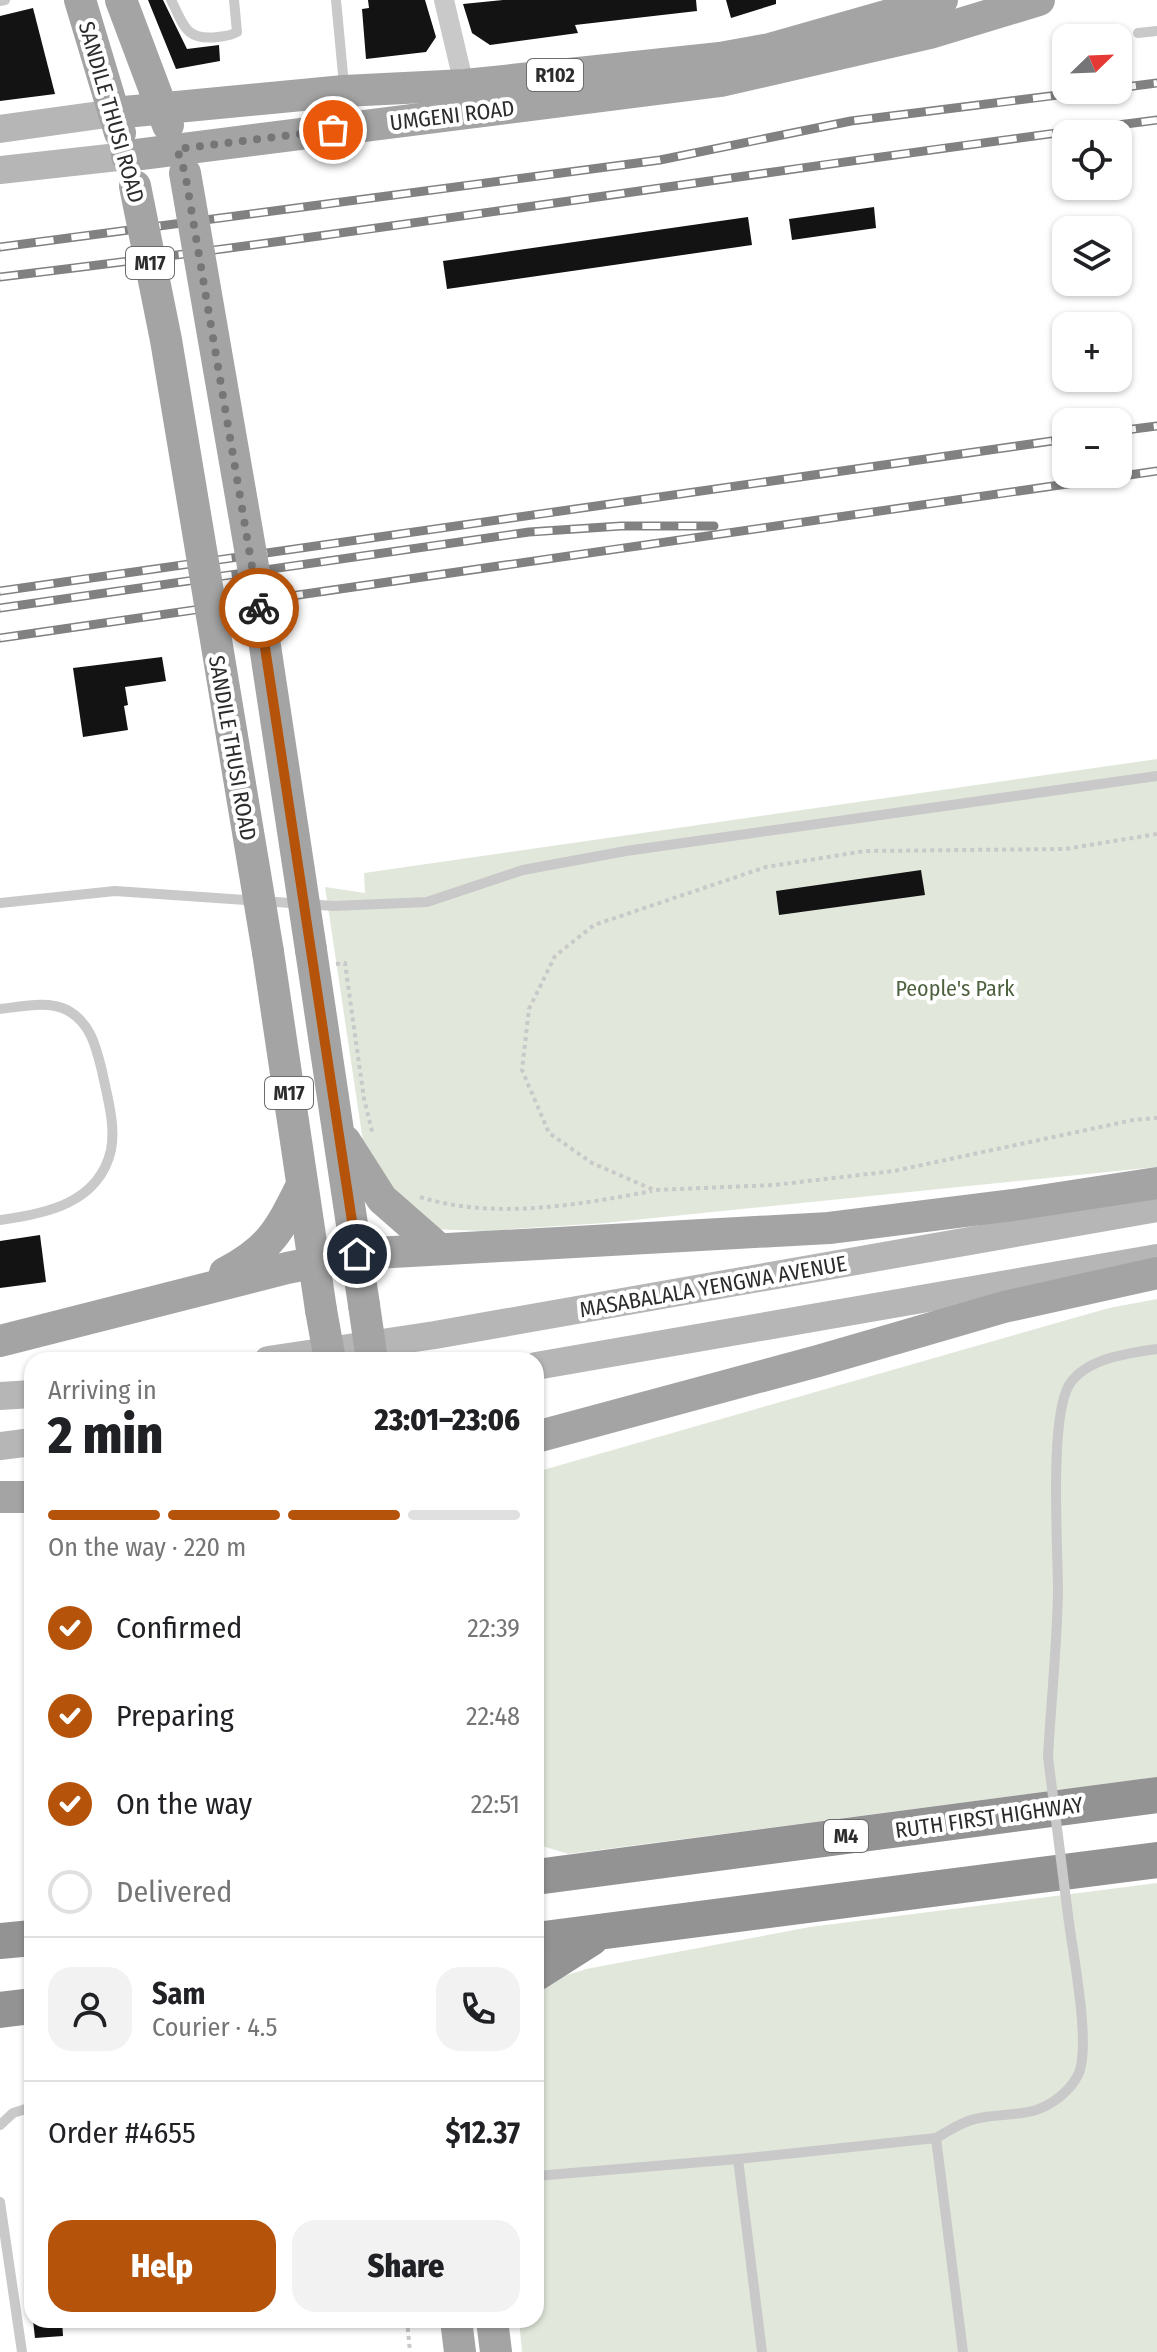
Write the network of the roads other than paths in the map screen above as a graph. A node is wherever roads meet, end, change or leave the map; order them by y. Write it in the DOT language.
graph roads {
  1 [pos="80,0"];
  2 [pos="121,0"];
  3 [pos="171,0"];
  4 [pos="234,0"];
  5 [pos="336,0"];
  6 [pos="444,0"];
  7 [pos="1039,0"];
  8 [pos="929,10"];
  9 [pos="1157,31"];
  10 [pos="1138,33"];
  11 [pos="344,91"];
  12 [pos="467,99"];
  13 [pos="162,108"];
  14 [pos="114,113"];
  15 [pos="0,129"];
  16 [pos="181,161"];
  17 [pos="0,170"];
  18 [pos="131,171"];
  19 [pos="1157,776"];
  20 [pos="0,903"];
  21 [pos="0,1009"];
  22 [pos="338,1128"];
  23 [pos="1157,1183"];
  24 [pos="302,1185"];
  25 [pos="1157,1208"];
  26 [pos="0,1220"];
  27 [pos="438,1248"];
  28 [pos="357,1254"];
  29 [pos="1157,1258"];
  30 [pos="314,1262"];
  31 [pos="1157,1273"];
  32 [pos="190,1292"];
  33 [pos="0,1341"];
  34 [pos="1157,1349"];
  35 [pos="321,1352"];
  36 [pos="329,1352"];
  37 [pos="371,1352"];
  38 [pos="544,1365"];
  39 [pos="24,1394"];
  40 [pos="0,1396"];
  41 [pos="611,1417"];
  42 [pos="544,1435"];
  43 [pos="24,1443"];
  44 [pos="544,1443"];
  45 [pos="0,1446"];
  46 [pos="0,1497"];
  47 [pos="24,1497"];
  48 [pos="1157,1795"];
  49 [pos="1157,1860"];
  50 [pos="545,1871"];
  51 [pos="606,1929"];
  52 [pos="24,1939"];
  53 [pos="544,1939"];
  54 [pos="0,1941"];
  55 [pos="544,1966"];
  56 [pos="24,2007"];
  57 [pos="0,2010"];
  58 [pos="24,2110"];
  59 [pos="0,2125"];
  60 [pos="936,2138"];
  61 [pos="738,2159"];
  62 [pos="544,2175"];
  63 [pos="0,2202"];
  64 [pos="457,2328"];
  65 [pos="493,2328"];
  66 [pos="22,2352"];
  67 [pos="460,2352"];
  68 [pos="496,2352"];
  69 [pos="762,2352"];
  70 [pos="963,2352"];
  1 -- 14 [label="main road, SANDILE THUSI ROAD / M17"];
  2 -- 13 [label="main road, SANDILE THUSI ROAD / M17"];
  3 -- 4 [label="lane"];
  5 -- 11 [label="lane"];
  6 -- 12 [label="street"];
  7 -- 8 [label="main road, UMGENI ROAD / R102"];
  8 -- 12 [label="main road, UMGENI ROAD / R102"];
  9 -- 10 [label="lane"];
  11 -- 12 [label="main road, UMGENI ROAD / R102"];
  11 -- 13 [label="main road, UMGENI ROAD / R102"];
  12 -- 16 [label="main road, UMGENI ROAD / R102"];
  13 -- 14 [label="main road, UMGENI ROAD / R102"];
  13 -- 16 [label="main road, SANDILE THUSI ROAD / M17"];
  14 -- 15 [label="main road, UMGENI ROAD / R102"];
  14 -- 18 [label="main road, SANDILE THUSI ROAD / M17"];
  16 -- 18 [label="main road, UMGENI ROAD / R102"];
  16 -- 22 [label="main road, SANDILE THUSI ROAD / M17, bridge"];
  17 -- 18 [label="main road, UMGENI ROAD / R102"];
  18 -- 24 [label="main road, SANDILE THUSI ROAD / M17, bridge"];
  19 -- 20 [label="lane"];
  21 -- 26 [label="lane"];
  22 -- 27 [label="main road"];
  22 -- 28 [label="main road, SANDILE THUSI ROAD / M17"];
  23 -- 27 [label="main road"];
  24 -- 30 [label="main road, SANDILE THUSI ROAD / M17"];
  24 -- 32 [label="main road"];
  25 -- 35 [label="main road, MASABALALA YENGWA AVENUE"];
  27 -- 28 [label="main road"];
  28 -- 30 [label="main road"];
  28 -- 37 [label="main road, SANDILE THUSI ROAD / M17, bridge"];
  29 -- 38 [label="main road"];
  30 -- 32 [label="main road"];
  30 -- 36 [label="main road, SANDILE THUSI ROAD / M17, bridge"];
  31 -- 41 [label="main road"];
  32 -- 33 [label="main road"];
  34 -- 60 [label="lane, bridge"];
  39 -- 40 [label="main road"];
  41 -- 42 [label="main road"];
  41 -- 44 [label="main road"];
  43 -- 45 [label="main road"];
  46 -- 47 [label="main road"];
  48 -- 50 [label="highway, RUTH FIRST HIGHWAY / M4"];
  49 -- 51 [label="highway"];
  51 -- 53 [label="highway"];
  51 -- 55 [label="highway"];
  52 -- 54 [label="highway"];
  56 -- 57 [label="highway"];
  58 -- 59 [label="lane"];
  60 -- 61 [label="lane"];
  60 -- 70 [label="lane"];
  61 -- 62 [label="lane"];
  61 -- 69 [label="lane"];
  63 -- 66 [label="lane"];
  64 -- 67 [label="main road"];
  65 -- 68 [label="main road"];
}
